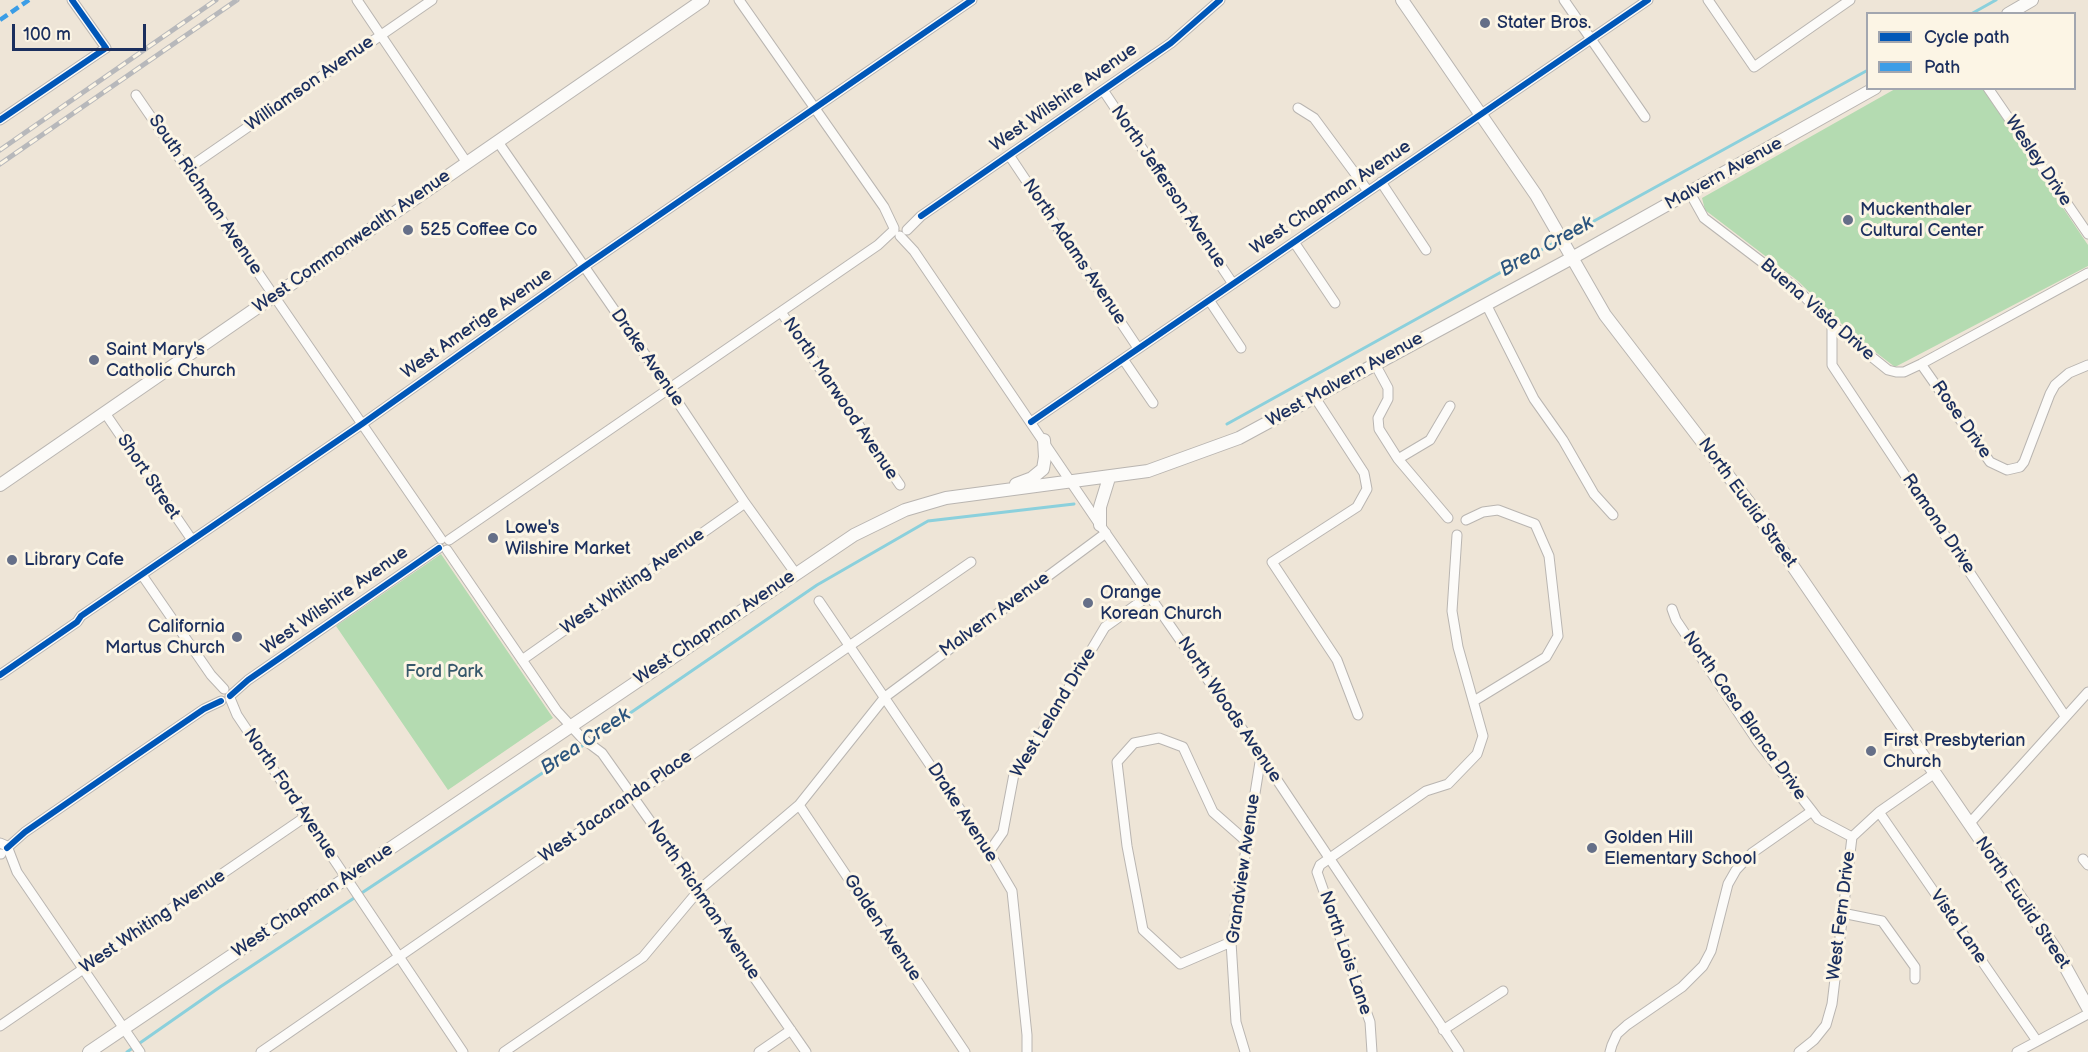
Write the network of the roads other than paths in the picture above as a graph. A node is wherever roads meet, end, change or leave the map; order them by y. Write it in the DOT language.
graph roads {
  1 [pos="72,0"];
  2 [pos="357,0"];
  3 [pos="432,0"];
  4 [pos="703,0"];
  5 [pos="739,0"];
  6 [pos="972,0"];
  7 [pos="1220,0"];
  8 [pos="1402,0"];
  9 [pos="1564,0"];
  10 [pos="1648,0"];
  11 [pos="1708,0"];
  12 [pos="1850,0"];
  13 [pos="2032,0"];
  14 [pos="2011,12"];
  15 [pos="381,35"];
  16 [pos="1592,40"];
  17 [pos="1103,90"];
  18 [pos="1871,90"];
  19 [pos="1989,90"];
  20 [pos="136,95"];
  21 [pos="1298,108"];
  22 [pos="815,109"];
  23 [pos="1481,114"];
  24 [pos="1645,117"];
  25 [pos="0,120"];
  26 [pos="498,142"];
  27 [pos="1009,155"];
  28 [pos="467,163"];
  29 [pos="187,169"];
  30 [pos="1381,182"];
  31 [pos="1368,191"];
  32 [pos="1690,193"];
  33 [pos="900,230"];
  34 [pos="2088,234"];
  35 [pos="1294,242"];
  36 [pos="1426,250"];
  37 [pos="1572,258"];
  38 [pos="585,266"];
  39 [pos="2088,273"];
  40 [pos="1233,284"];
  41 [pos="274,296"];
  42 [pos="1209,300"];
  43 [pos="1335,303"];
  44 [pos="1486,304"];
  45 [pos="781,312"];
  46 [pos="1832,325"];
  47 [pos="1138,348"];
  48 [pos="1241,348"];
  49 [pos="1122,359"];
  50 [pos="1375,364"];
  51 [pos="1921,364"];
  52 [pos="2088,365"];
  53 [pos="669,389"];
  54 [pos="1314,396"];
  55 [pos="1153,403"];
  56 [pos="1450,406"];
  57 [pos="105,413"];
  58 [pos="1031,422"];
  59 [pos="362,424"];
  60 [pos="1044,440"];
  61 [pos="1398,459"];
  62 [pos="1109,478"];
  63 [pos="1072,482"];
  64 [pos="0,484"];
  65 [pos="900,485"];
  66 [pos="1002,491"];
  67 [pos="745,503"];
  68 [pos="1613,515"];
  69 [pos="1448,518"];
  70 [pos="1466,520"];
  71 [pos="1103,529"];
  72 [pos="1457,535"];
  73 [pos="192,540"];
  74 [pos="444,544"];
  75 [pos="971,562"];
  76 [pos="796,574"];
  77 [pos="142,575"];
  78 [pos="1150,595"];
  79 [pos="819,601"];
  80 [pos="1672,609"];
  81 [pos="850,645"];
  82 [pos="522,660"];
  83 [pos="0,675"];
  84 [pos="2088,692"];
  85 [pos="224,696"];
  86 [pos="885,697"];
  87 [pos="1474,701"];
  88 [pos="1358,715"];
  89 [pos="2066,716"];
  90 [pos="570,726"];
  91 [pos="1262,756"];
  92 [pos="1935,773"];
  93 [pos="632,796"];
  94 [pos="799,805"];
  95 [pos="1812,812"];
  96 [pos="1879,812"];
  97 [pos="305,818"];
  98 [pos="1969,824"];
  99 [pos="1852,837"];
  100 [pos="1246,841"];
  101 [pos="3,847"];
  102 [pos="989,852"];
  103 [pos="1329,859"];
  104 [pos="346,878"];
  105 [pos="699,890"];
  106 [pos="1842,913"];
  107 [pos="1231,942"];
  108 [pos="399,956"];
  109 [pos="82,969"];
  110 [pos="1915,979"];
  111 [pos="1503,991"];
  112 [pos="2088,1008"];
  113 [pos="2088,1014"];
  114 [pos="0,1026"];
  115 [pos="124,1029"];
  116 [pos="791,1030"];
  117 [pos="1443,1030"];
  118 [pos="2037,1041"];
  119 [pos="137,1048"];
  120 [pos="89,1052"];
  121 [pos="261,1052"];
  122 [pos="463,1052"];
  123 [pos="504,1052"];
  124 [pos="759,1052"];
  125 [pos="806,1052"];
  126 [pos="965,1052"];
  127 [pos="1027,1052"];
  128 [pos="1245,1052"];
  129 [pos="1372,1052"];
  130 [pos="1459,1052"];
  131 [pos="1611,1052"];
  132 [pos="1799,1052"];
  133 [pos="2017,1052"];
  1 -- 25 [label="street"];
  2 -- 15 [label="street"];
  3 -- 15 [label="street, Williamson Avenue"];
  4 -- 26 [label="main road, West Commonwealth Avenue"];
  5 -- 22 [label="street, North Woods Avenue"];
  6 -- 22 [label="street, West Amerige Avenue"];
  7 -- 17 [label="street, West Wilshire Avenue"];
  8 -- 23 [label="main road, North Euclid Street"];
  9 -- 16 [label="street"];
  10 -- 16 [label="street, West Chapman Avenue"];
  11 -- 12 [label="street"];
  13 -- 14 [label="main road"];
  15 -- 28 [label="street"];
  15 -- 29 [label="street, Williamson Avenue"];
  16 -- 23 [label="street, West Chapman Avenue"];
  16 -- 24 [label="street"];
  17 -- 27 [label="street, West Wilshire Avenue"];
  17 -- 40 [label="street, North Jefferson Avenue"];
  18 -- 32 [label="main road, Malvern Avenue"];
  19 -- 34 [label="street, Wesley Drive"];
  20 -- 29 [label="street, South Richman Avenue"];
  21 -- 31 [label="street"];
  22 -- 33 [label="street, North Woods Avenue"];
  22 -- 38 [label="street, West Amerige Avenue"];
  23 -- 30 [label="street, West Chapman Avenue"];
  23 -- 37 [label="main road, North Euclid Street"];
  26 -- 28 [label="main road, West Commonwealth Avenue"];
  26 -- 38 [label="street, Drake Avenue"];
  27 -- 33 [label="street, West Wilshire Avenue"];
  27 -- 47 [label="street, North Adams Avenue"];
  28 -- 41 [label="main road, West Commonwealth Avenue"];
  29 -- 41 [label="street, South Richman Avenue"];
  30 -- 31 [label="street, West Chapman Avenue"];
  30 -- 36 [label="street"];
  31 -- 35 [label="street, West Chapman Avenue"];
  32 -- 37 [label="main road, Malvern Avenue"];
  32 -- 46 [label="street, Buena Vista Drive"];
  33 -- 45 [label="street, West Wilshire Avenue"];
  33 -- 58 [label="street, North Woods Avenue"];
  35 -- 40 [label="street, West Chapman Avenue"];
  35 -- 43 [label="street"];
  37 -- 44 [label="main road, West Malvern Avenue"];
  37 -- 92 [label="main road, North Euclid Street"];
  38 -- 53 [label="street, Drake Avenue"];
  38 -- 59 [label="street, West Amerige Avenue"];
  39 -- 51 [label="street, Buena Vista Drive"];
  40 -- 42 [label="street, West Chapman Avenue"];
  41 -- 57 [label="main road, West Commonwealth Avenue"];
  41 -- 59 [label="street, North Richman Avenue"];
  42 -- 47 [label="street, West Chapman Avenue"];
  42 -- 48 [label="street"];
  44 -- 50 [label="main road, West Malvern Avenue"];
  44 -- 68 [label="street"];
  45 -- 53 [label="street, West Wilshire Avenue"];
  45 -- 65 [label="street, North Marwood Avenue"];
  46 -- 51 [label="street, Buena Vista Drive"];
  46 -- 89 [label="street, Ramona Drive"];
  47 -- 49 [label="street, West Chapman Avenue"];
  49 -- 55 [label="street"];
  49 -- 58 [label="street, West Chapman Avenue"];
  50 -- 54 [label="main road, West Malvern Avenue"];
  50 -- 61 [label="street"];
  51 -- 52 [label="street, Rose Drive"];
  53 -- 67 [label="street, Drake Avenue"];
  53 -- 74 [label="street, West Wilshire Avenue"];
  54 -- 62 [label="main road, West Malvern Avenue"];
  54 -- 88 [label="street"];
  56 -- 61 [label="street"];
  57 -- 64 [label="main road, West Commonwealth Avenue"];
  57 -- 73 [label="street, Short Street"];
  58 -- 60 [label="street, North Woods Avenue"];
  59 -- 73 [label="street, West Amerige Avenue"];
  59 -- 74 [label="street, North Richman Avenue"];
  60 -- 63 [label="street, North Woods Avenue"];
  60 -- 66 [label="main road"];
  61 -- 69 [label="street"];
  62 -- 63 [label="main road, West Chapman Avenue"];
  62 -- 71 [label="main road"];
  63 -- 66 [label="main road, West Chapman Avenue"];
  63 -- 71 [label="street, North Woods Avenue"];
  66 -- 76 [label="main road, West Chapman Avenue"];
  67 -- 76 [label="street, Drake Avenue"];
  67 -- 82 [label="street, West Whiting Avenue"];
  70 -- 87 [label="street"];
  71 -- 78 [label="street, North Woods Avenue"];
  71 -- 86 [label="street, Malvern Avenue"];
  72 -- 87 [label="street"];
  73 -- 77 [label="street, West Amerige Avenue"];
  74 -- 82 [label="street, North Richman Avenue"];
  74 -- 85 [label="street, West Wilshire Avenue"];
  75 -- 81 [label="street, West Jacaranda Place"];
  76 -- 90 [label="main road, West Chapman Avenue"];
  77 -- 83 [label="street, West Amerige Avenue"];
  77 -- 85 [label="street, North Ford Avenue"];
  78 -- 91 [label="street, North Woods Avenue"];
  78 -- 102 [label="street, West Leland Drive"];
  79 -- 81 [label="street, Drake Avenue"];
  80 -- 95 [label="street, North Casa Blanca Drive"];
  81 -- 86 [label="street, Drake Avenue"];
  81 -- 93 [label="street, West Jacaranda Place"];
  82 -- 90 [label="street, North Richman Avenue"];
  84 -- 89 [label="street"];
  85 -- 97 [label="street, North Ford Avenue"];
  85 -- 101 [label="street, West Wilshire Avenue"];
  86 -- 94 [label="street"];
  86 -- 102 [label="street, Drake Avenue"];
  87 -- 103 [label="street"];
  89 -- 98 [label="street"];
  90 -- 93 [label="street, North Richman Avenue"];
  90 -- 104 [label="main road, West Chapman Avenue"];
  91 -- 100 [label="street, Grandview Avenue"];
  91 -- 103 [label="street, North Woods Avenue"];
  92 -- 96 [label="street, West Fern Drive"];
  92 -- 98 [label="main road, North Euclid Street"];
  93 -- 105 [label="street, North Richman Avenue"];
  93 -- 108 [label="street, West Jacaranda Place"];
  94 -- 105 [label="street"];
  94 -- 126 [label="street, Golden Avenue"];
  95 -- 99 [label="street, North Casa Blanca Drive"];
  95 -- 131 [label="street"];
  96 -- 99 [label="street, West Fern Drive"];
  96 -- 118 [label="street, Vista Lane"];
  97 -- 104 [label="street, North Ford Avenue"];
  97 -- 109 [label="street, West Whiting Avenue"];
  98 -- 112 [label="main road, North Euclid Street"];
  99 -- 106 [label="street, West Fern Drive"];
  100 -- 107 [label="street, Grandview Avenue"];
  100 -- 107 [label="street"];
  101 -- 109 [label="street"];
  102 -- 127 [label="street, Drake Avenue"];
  103 -- 117 [label="street, North Woods Avenue"];
  103 -- 129 [label="street, North Lois Lane"];
  104 -- 108 [label="street, North Ford Avenue"];
  104 -- 115 [label="main road, West Chapman Avenue"];
  105 -- 116 [label="street, North Richman Avenue"];
  105 -- 123 [label="street"];
  106 -- 110 [label="street"];
  106 -- 132 [label="street, West Fern Drive"];
  107 -- 128 [label="street, Grandview Avenue"];
  108 -- 121 [label="street, West Jacaranda Place"];
  108 -- 122 [label="street, North Ford Avenue"];
  109 -- 114 [label="street, West Whiting Avenue"];
  109 -- 115 [label="street"];
  111 -- 117 [label="street"];
  113 -- 118 [label="street"];
  115 -- 119 [label="street"];
  115 -- 120 [label="main road, West Chapman Avenue"];
  116 -- 124 [label="street"];
  116 -- 125 [label="street, North Richman Avenue"];
  117 -- 130 [label="street, North Woods Avenue"];
  118 -- 133 [label="street"];
}
